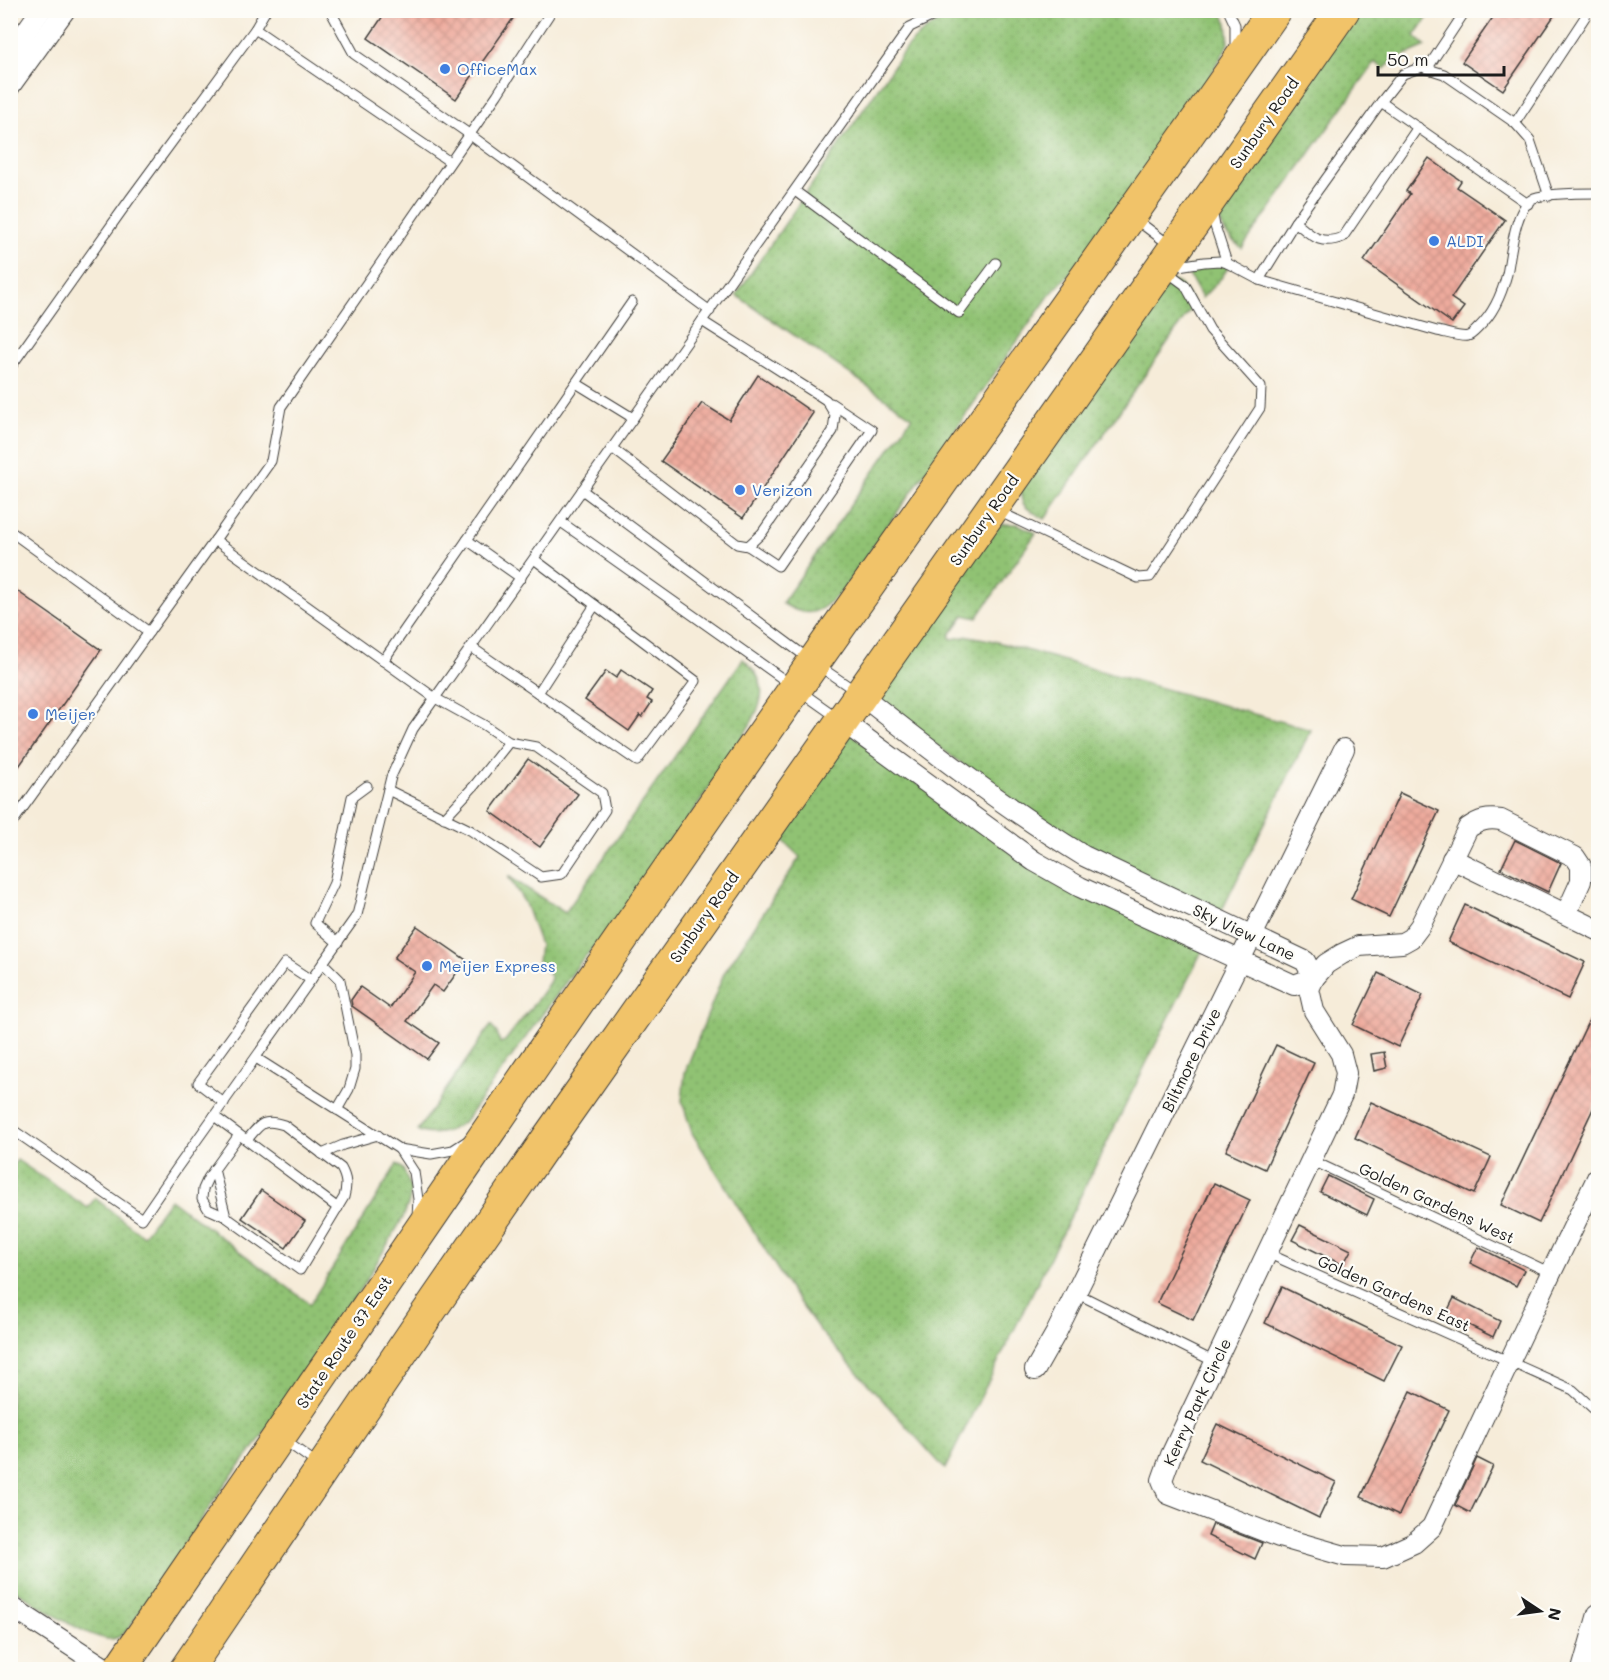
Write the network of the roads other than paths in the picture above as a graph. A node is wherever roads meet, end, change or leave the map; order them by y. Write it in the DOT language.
graph roads {
  1 [pos="41,10"];
  2 [pos="65,10"];
  3 [pos="266,10"];
  4 [pos="330,10"];
  5 [pos="552,10"];
  6 [pos="946,10"];
  7 [pos="1228,10"];
  8 [pos="1275,10"];
  9 [pos="1342,10"];
  10 [pos="1466,10"];
  11 [pos="1585,10"];
  12 [pos="255,29"];
  13 [pos="10,54"];
  14 [pos="1236,67"];
  15 [pos="1427,69"];
  16 [pos="10,86"];
  17 [pos="1381,102"];
  18 [pos="1515,123"];
  19 [pos="1418,127"];
  20 [pos="469,135"];
  21 [pos="450,162"];
  22 [pos="795,191"];
  23 [pos="1599,193"];
  24 [pos="1549,196"];
  25 [pos="1210,199"];
  26 [pos="1528,204"];
  27 [pos="1130,215"];
  28 [pos="1295,222"];
  29 [pos="1168,258"];
  30 [pos="996,263"];
  31 [pos="1227,263"];
  32 [pos="1259,280"];
  33 [pos="632,302"];
  34 [pos="710,311"];
  35 [pos="702,321"];
  36 [pos="10,368"];
  37 [pos="576,383"];
  38 [pos="826,400"];
  39 [pos="633,418"];
  40 [pos="612,448"];
  41 [pos="582,490"];
  42 [pos="993,508"];
  43 [pos="561,522"];
  44 [pos="10,531"];
  45 [pos="215,540"];
  46 [pos="467,540"];
  47 [pos="748,546"];
  48 [pos="534,559"];
  49 [pos="521,578"];
  50 [pos="595,605"];
  51 [pos="149,632"];
  52 [pos="471,647"];
  53 [pos="382,661"];
  54 [pos="805,675"];
  55 [pos="538,693"];
  56 [pos="435,698"];
  57 [pos="852,708"];
  58 [pos="509,742"];
  59 [pos="1344,749"];
  60 [pos="368,786"];
  61 [pos="388,790"];
  62 [pos="444,818"];
  63 [pos="10,826"];
  64 [pos="1452,859"];
  65 [pos="1566,914"];
  66 [pos="1599,930"];
  67 [pos="1252,936"];
  68 [pos="338,943"];
  69 [pos="1240,960"];
  70 [pos="323,963"];
  71 [pos="1314,978"];
  72 [pos="311,981"];
  73 [pos="256,1058"];
  74 [pos="224,1103"];
  75 [pos="337,1110"];
  76 [pos="214,1116"];
  77 [pos="10,1128"];
  78 [pos="490,1129"];
  79 [pos="378,1135"];
  80 [pos="243,1137"];
  81 [pos="399,1149"];
  82 [pos="322,1154"];
  83 [pos="1311,1160"];
  84 [pos="214,1169"];
  85 [pos="1599,1176"];
  86 [pos="338,1208"];
  87 [pos="226,1217"];
  88 [pos="415,1236"];
  89 [pos="1266,1253"];
  90 [pos="1551,1274"];
  91 [pos="1076,1293"];
  92 [pos="1509,1361"];
  93 [pos="1215,1362"];
  94 [pos="1035,1370"];
  95 [pos="1599,1413"];
  96 [pos="279,1437"];
  97 [pos="323,1467"];
  98 [pos="10,1606"];
  99 [pos="1599,1614"];
  100 [pos="108,1670"];
  101 [pos="119,1670"];
  102 [pos="186,1670"];
  103 [pos="1582,1670"];
  1 -- 13 [label="street"];
  2 -- 16 [label="street"];
  3 -- 12 [label="lane"];
  4 -- 20 [label="lane"];
  5 -- 20 [label="lane"];
  6 -- 22 [label="lane"];
  7 -- 14 [label="lane"];
  8 -- 14 [label="highway"];
  9 -- 25 [label="highway, Sunbury Road"];
  10 -- 15 [label="lane"];
  11 -- 18 [label="lane"];
  12 -- 21 [label="lane"];
  12 -- 36 [label="lane"];
  14 -- 27 [label="highway"];
  15 -- 17 [label="lane"];
  15 -- 18 [label="lane"];
  17 -- 19 [label="lane"];
  17 -- 28 [label="lane"];
  18 -- 24 [label="lane"];
  19 -- 26 [label="lane"];
  19 -- 28 [label="lane"];
  20 -- 21 [label="lane"];
  20 -- 34 [label="lane"];
  21 -- 45 [label="lane"];
  22 -- 30 [label="lane"];
  22 -- 34 [label="lane"];
  23 -- 24 [label="lane"];
  24 -- 26 [label="lane"];
  25 -- 29 [label="highway, Sunbury Road"];
  25 -- 31 [label="lane"];
  26 -- 32 [label="lane"];
  27 -- 29 [label="lane"];
  27 -- 54 [label="highway"];
  28 -- 32 [label="lane"];
  29 -- 31 [label="lane"];
  29 -- 42 [label="highway, Sunbury Road"];
  29 -- 42 [label="lane"];
  31 -- 32 [label="lane"];
  33 -- 37 [label="lane"];
  34 -- 35 [label="lane"];
  35 -- 38 [label="lane"];
  35 -- 39 [label="lane"];
  37 -- 39 [label="lane"];
  37 -- 46 [label="lane"];
  38 -- 47 [label="lane"];
  38 -- 47 [label="lane"];
  39 -- 40 [label="lane"];
  40 -- 41 [label="lane"];
  40 -- 47 [label="lane"];
  41 -- 43 [label="lane"];
  41 -- 54 [label="lane"];
  42 -- 57 [label="highway, Sunbury Road"];
  43 -- 48 [label="lane"];
  43 -- 54 [label="lane"];
  44 -- 51 [label="lane"];
  45 -- 51 [label="lane"];
  45 -- 53 [label="lane"];
  46 -- 49 [label="lane"];
  46 -- 53 [label="lane"];
  48 -- 49 [label="lane"];
  48 -- 50 [label="lane"];
  49 -- 52 [label="lane"];
  50 -- 55 [label="lane"];
  50 -- 55 [label="lane"];
  51 -- 63 [label="lane"];
  52 -- 55 [label="lane"];
  52 -- 56 [label="lane"];
  53 -- 56 [label="lane"];
  54 -- 57 [label="lane"];
  54 -- 57 [label="lane"];
  54 -- 78 [label="highway, State Route 37 East"];
  56 -- 58 [label="lane"];
  56 -- 61 [label="lane"];
  57 -- 67 [label="street, Sky View Lane"];
  57 -- 69 [label="street, Sky View Lane"];
  57 -- 97 [label="highway, Sunbury Road"];
  58 -- 62 [label="lane"];
  58 -- 62 [label="lane"];
  59 -- 67 [label="street, Biltmore Drive"];
  60 -- 68 [label="lane"];
  61 -- 62 [label="lane"];
  61 -- 68 [label="lane"];
  64 -- 65 [label="street"];
  64 -- 65 [label="street"];
  64 -- 71 [label="street"];
  65 -- 66 [label="street"];
  67 -- 69 [label="street, Biltmore Drive"];
  67 -- 71 [label="street, Sky View Lane"];
  68 -- 70 [label="lane"];
  69 -- 71 [label="street, Sky View Lane"];
  69 -- 91 [label="street, Biltmore Drive"];
  70 -- 72 [label="lane"];
  70 -- 75 [label="lane"];
  71 -- 83 [label="street, Kerry Park Circle"];
  72 -- 73 [label="lane"];
  72 -- 74 [label="lane"];
  73 -- 74 [label="lane"];
  73 -- 75 [label="lane"];
  74 -- 76 [label="lane"];
  75 -- 79 [label="lane"];
  76 -- 77 [label="lane"];
  76 -- 80 [label="lane"];
  78 -- 81 [label="lane"];
  78 -- 88 [label="highway, State Route 37 East"];
  79 -- 81 [label="lane"];
  79 -- 82 [label="lane"];
  80 -- 82 [label="lane"];
  80 -- 84 [label="lane"];
  80 -- 86 [label="lane"];
  81 -- 88 [label="lane"];
  82 -- 86 [label="lane"];
  83 -- 89 [label="street, Kerry Park Circle"];
  83 -- 90 [label="lane, Golden Gardens West"];
  84 -- 87 [label="lane"];
  84 -- 87 [label="lane"];
  85 -- 90 [label="street, Kerry Park Circle"];
  86 -- 87 [label="lane"];
  88 -- 96 [label="highway, State Route 37 East"];
  89 -- 92 [label="lane, Golden Gardens East"];
  89 -- 93 [label="street, Kerry Park Circle"];
  90 -- 92 [label="street, Kerry Park Circle"];
  91 -- 93 [label="lane"];
  91 -- 94 [label="street, Biltmore Drive"];
  92 -- 93 [label="street, Kerry Park Circle"];
  92 -- 95 [label="lane, Golden Gardens East"];
  96 -- 97 [label="lane"];
  96 -- 101 [label="highway, State Route 37 East"];
  97 -- 102 [label="highway"];
  98 -- 100 [label="street"];
  99 -- 103 [label="street"];
}
